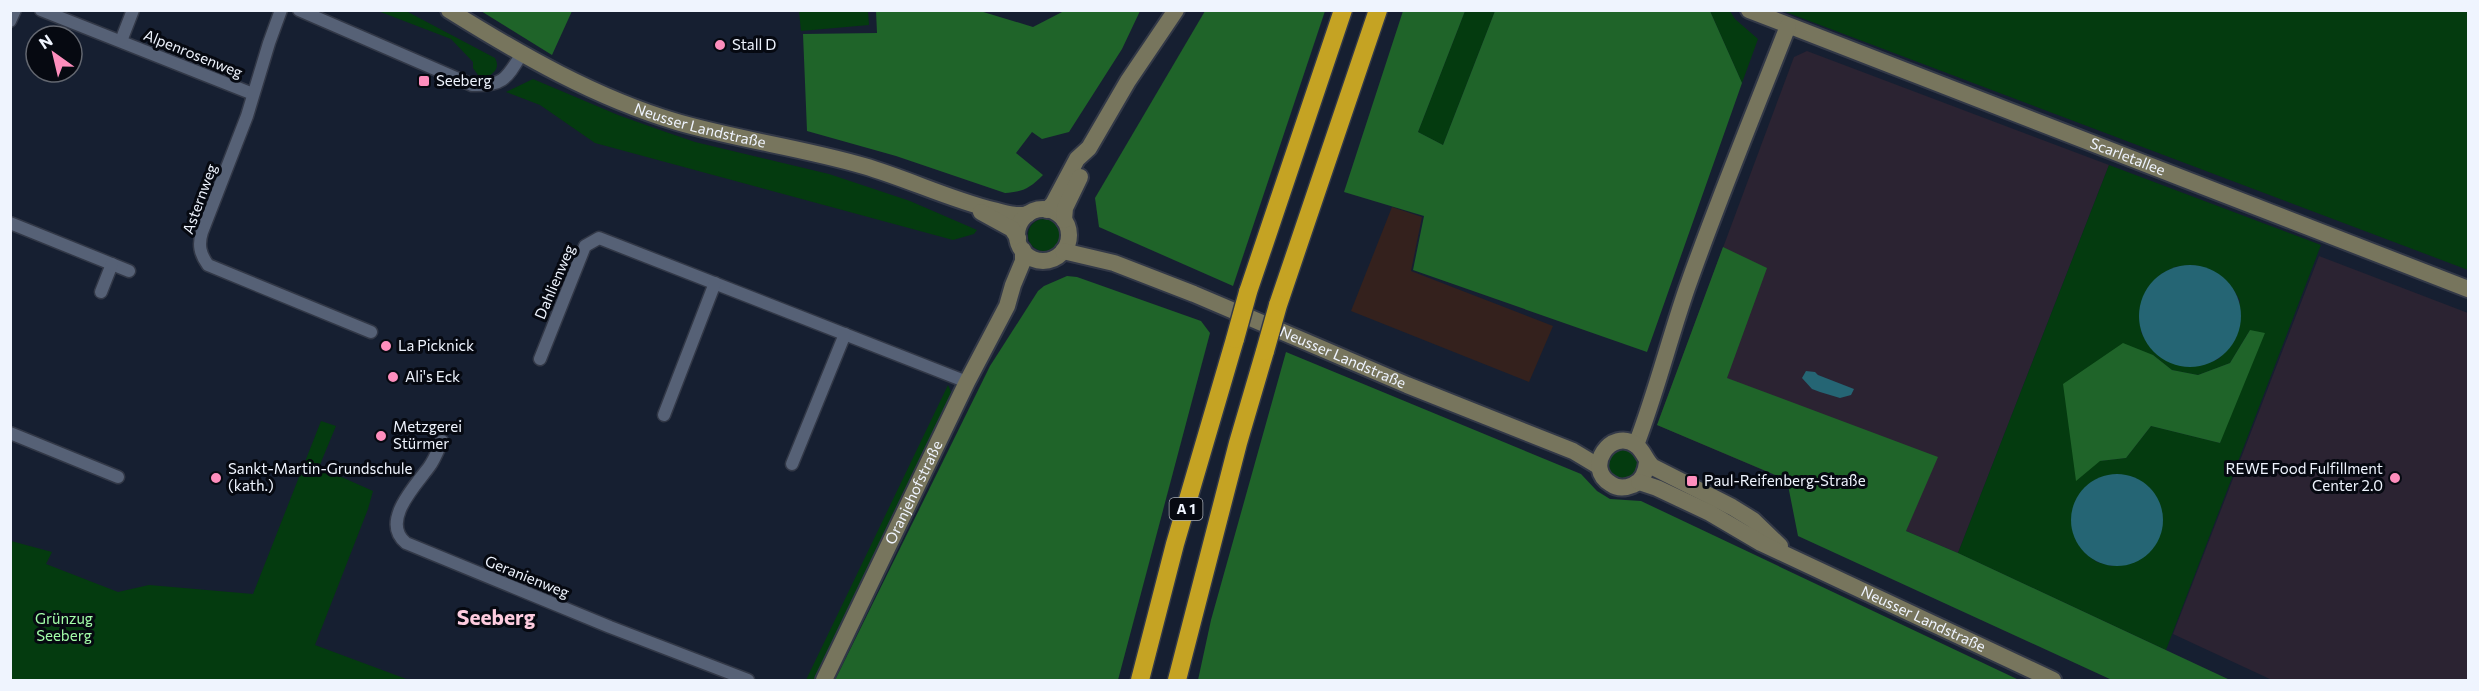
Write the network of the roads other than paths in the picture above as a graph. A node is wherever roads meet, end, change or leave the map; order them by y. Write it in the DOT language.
graph roads {
  1 [pos="15,10"];
  2 [pos="41,10"];
  3 [pos="133,10"];
  4 [pos="281,10"];
  5 [pos="298,10"];
  6 [pos="449,10"];
  7 [pos="1176,10"];
  8 [pos="1343,10"];
  9 [pos="1378,10"];
  10 [pos="1749,10"];
  11 [pos="10,21"];
  12 [pos="1788,26"];
  13 [pos="122,41"];
  14 [pos="521,55"];
  15 [pos="253,94"];
  16 [pos="1089,148"];
  17 [pos="965,203"];
  18 [pos="1047,210"];
  19 [pos="1028,214"];
  20 [pos="10,223"];
  21 [pos="1066,226"];
  22 [pos="1020,244"];
  23 [pos="1063,251"];
  24 [pos="1039,260"];
  25 [pos="1114,263"];
  26 [pos="112,264"];
  27 [pos="129,271"];
  28 [pos="715,283"];
  29 [pos="2469,289"];
  30 [pos="101,292"];
  31 [pos="1007,306"];
  32 [pos="370,332"];
  33 [pos="845,334"];
  34 [pos="540,359"];
  35 [pos="967,382"];
  36 [pos="664,416"];
  37 [pos="10,433"];
  38 [pos="442,441"];
  39 [pos="1631,443"];
  40 [pos="1601,458"];
  41 [pos="1647,462"];
  42 [pos="792,464"];
  43 [pos="118,477"];
  44 [pos="1639,482"];
  45 [pos="1795,558"];
  46 [pos="748,681"];
  47 [pos="824,681"];
  48 [pos="1140,681"];
  49 [pos="1177,681"];
  50 [pos="2054,681"];
  1 -- 11 [label="street"];
  2 -- 13 [label="street, Alpenrosenweg"];
  3 -- 13 [label="street, Alpenrosenweg"];
  4 -- 15 [label="street, Asternweg"];
  5 -- 14 [label="street"];
  6 -- 14 [label="main road, Neusser Landstraße"];
  7 -- 16 [label="main road"];
  8 -- 48 [label="highway, A 1, bridge"];
  9 -- 49 [label="highway, A 1, bridge"];
  10 -- 12 [label="main road, Scarletallee"];
  12 -- 29 [label="main road, Scarletallee"];
  12 -- 39 [label="main road"];
  13 -- 15 [label="street, Alpenrosenweg"];
  14 -- 17 [label="main road, Neusser Landstraße"];
  15 -- 32 [label="street, Asternweg"];
  16 -- 18 [label="main road"];
  16 -- 21 [label="main road"];
  17 -- 19 [label="main road, Neusser Landstraße"];
  17 -- 22 [label="main road, Neusser Landstraße"];
  18 -- 19 [label="main road"];
  18 -- 21 [label="main road"];
  19 -- 22 [label="main road"];
  20 -- 26 [label="street"];
  21 -- 23 [label="main road"];
  21 -- 25 [label="main road, Neusser Landstraße"];
  22 -- 24 [label="main road"];
  22 -- 31 [label="main road, Oranjehofstraße"];
  23 -- 24 [label="main road"];
  23 -- 25 [label="main road, Neusser Landstraße"];
  24 -- 31 [label="main road, Oranjehofstraße"];
  25 -- 40 [label="main road, Neusser Landstraße"];
  26 -- 27 [label="street"];
  26 -- 30 [label="street"];
  28 -- 33 [label="street, Dahlienweg"];
  28 -- 34 [label="street, Dahlienweg"];
  28 -- 36 [label="street"];
  31 -- 35 [label="main road, Oranjehofstraße"];
  33 -- 35 [label="street, Dahlienweg"];
  33 -- 42 [label="street"];
  35 -- 47 [label="main road, Oranjehofstraße"];
  37 -- 43 [label="street"];
  38 -- 46 [label="street, Geranienweg"];
  39 -- 40 [label="main road"];
  39 -- 41 [label="main road, Neusser Landstraße"];
  40 -- 44 [label="main road, Neusser Landstraße"];
  41 -- 44 [label="main road"];
  41 -- 45 [label="main road, Neusser Landstraße"];
  44 -- 45 [label="main road, Neusser Landstraße"];
  45 -- 50 [label="main road, Neusser Landstraße"];
}
